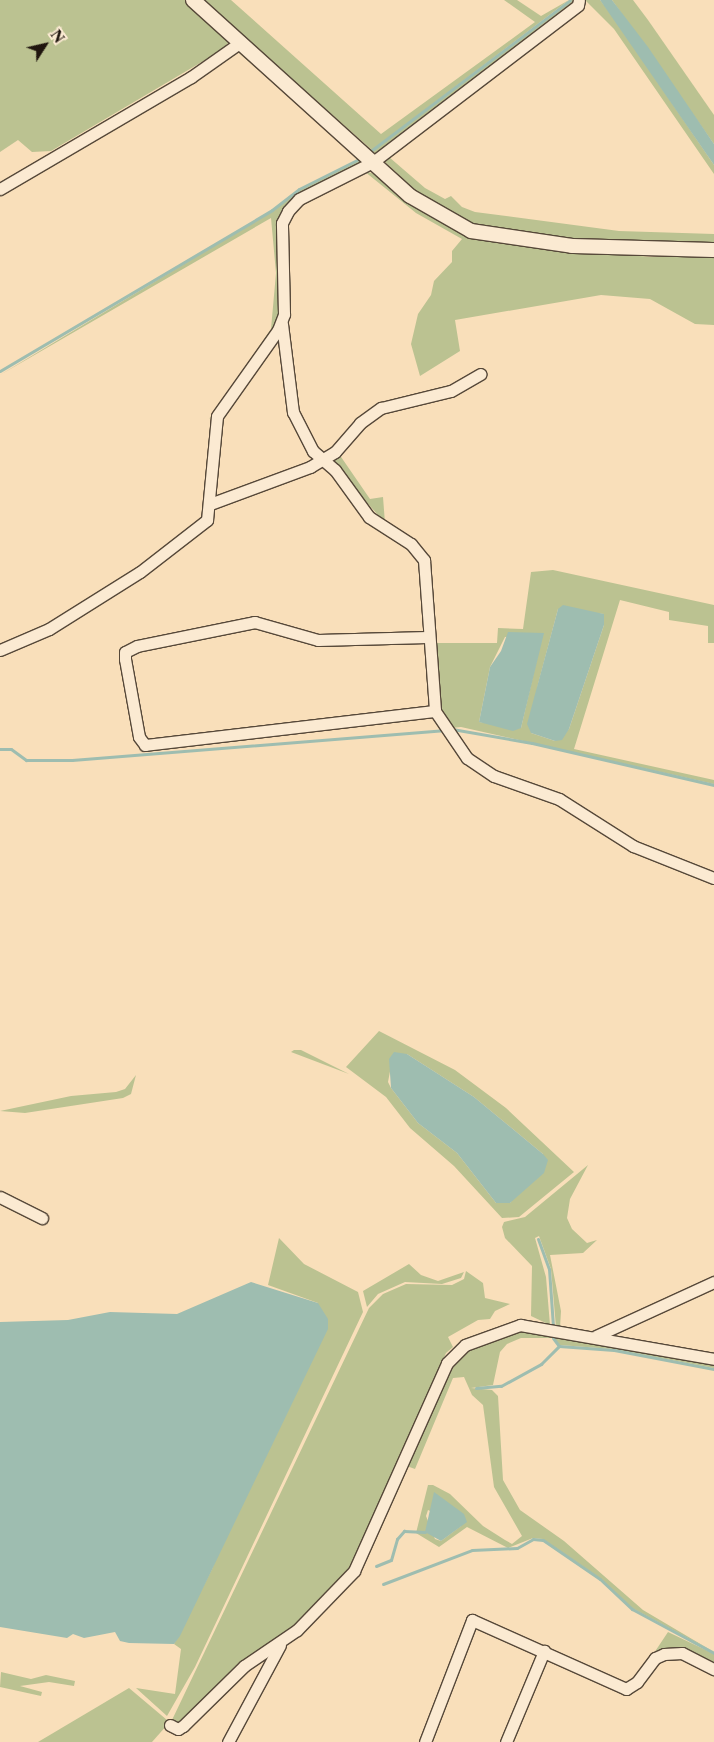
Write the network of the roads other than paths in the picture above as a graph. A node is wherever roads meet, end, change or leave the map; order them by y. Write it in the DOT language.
graph roads {
  1 [pos="193,0"];
  2 [pos="580,0"];
  3 [pos="241,42"];
  4 [pos="373,162"];
  5 [pos="0,189"];
  6 [pos="714,250"];
  7 [pos="282,320"];
  8 [pos="481,374"];
  9 [pos="322,459"];
  10 [pos="210,504"];
  11 [pos="427,637"];
  12 [pos="0,650"];
  13 [pos="435,711"];
  14 [pos="714,878"];
  15 [pos="0,1197"];
  16 [pos="42,1218"];
  17 [pos="714,1282"];
  18 [pos="592,1338"];
  19 [pos="714,1359"];
  20 [pos="282,1642"];
  21 [pos="544,1651"];
  22 [pos="714,1669"];
  23 [pos="170,1725"];
  24 [pos="228,1742"];
  25 [pos="425,1742"];
  26 [pos="506,1742"];
  1 -- 3 [label="street"];
  2 -- 4 [label="street"];
  3 -- 4 [label="street"];
  3 -- 5 [label="street"];
  4 -- 6 [label="street"];
  4 -- 7 [label="street"];
  7 -- 9 [label="street"];
  7 -- 10 [label="street"];
  8 -- 9 [label="street"];
  9 -- 10 [label="street"];
  9 -- 11 [label="street"];
  10 -- 12 [label="street"];
  11 -- 13 [label="street"];
  11 -- 13 [label="street"];
  13 -- 14 [label="street"];
  15 -- 16 [label="street"];
  17 -- 18 [label="street"];
  18 -- 19 [label="street"];
  18 -- 20 [label="street"];
  20 -- 23 [label="street"];
  20 -- 24 [label="street"];
  21 -- 22 [label="street"];
  21 -- 25 [label="street"];
  21 -- 26 [label="street"];
}
